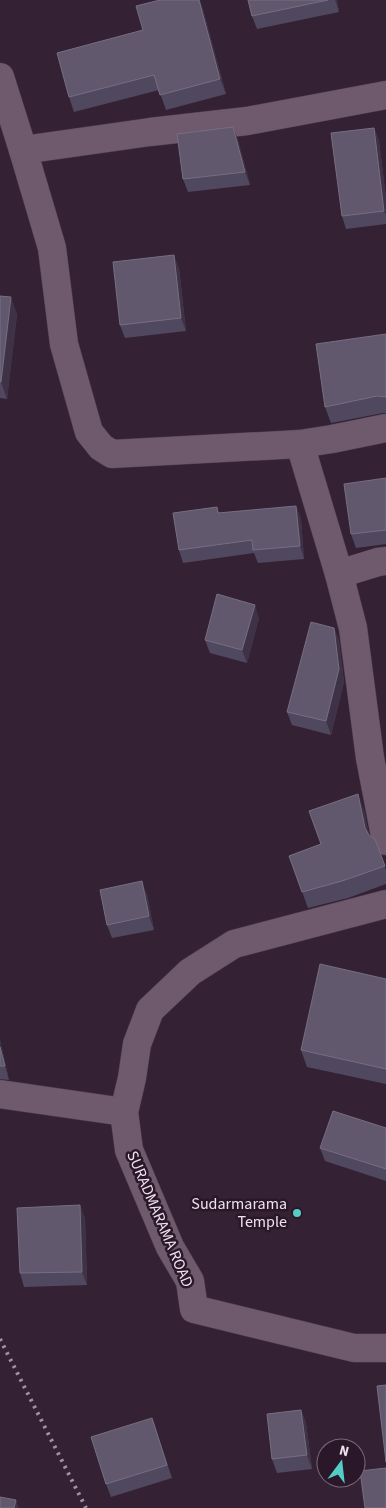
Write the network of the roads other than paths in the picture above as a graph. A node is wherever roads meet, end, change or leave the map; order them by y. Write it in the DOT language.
graph roads {
  1 [pos="0,77"];
  2 [pos="386,95"];
  3 [pos="23,150"];
  4 [pos="386,428"];
  5 [pos="300,444"];
  6 [pos="386,561"];
  7 [pos="338,574"];
  8 [pos="386,840"];
  9 [pos="386,904"];
  10 [pos="0,1094"];
  11 [pos="124,1112"];
  12 [pos="386,1348"];
  1 -- 3 [label="street"];
  2 -- 3 [label="street"];
  3 -- 5 [label="street"];
  4 -- 5 [label="street"];
  5 -- 7 [label="street"];
  6 -- 7 [label="street"];
  7 -- 8 [label="street"];
  9 -- 11 [label="street"];
  10 -- 11 [label="street"];
  11 -- 12 [label="street, SURADMARAMA ROAD"];
}
